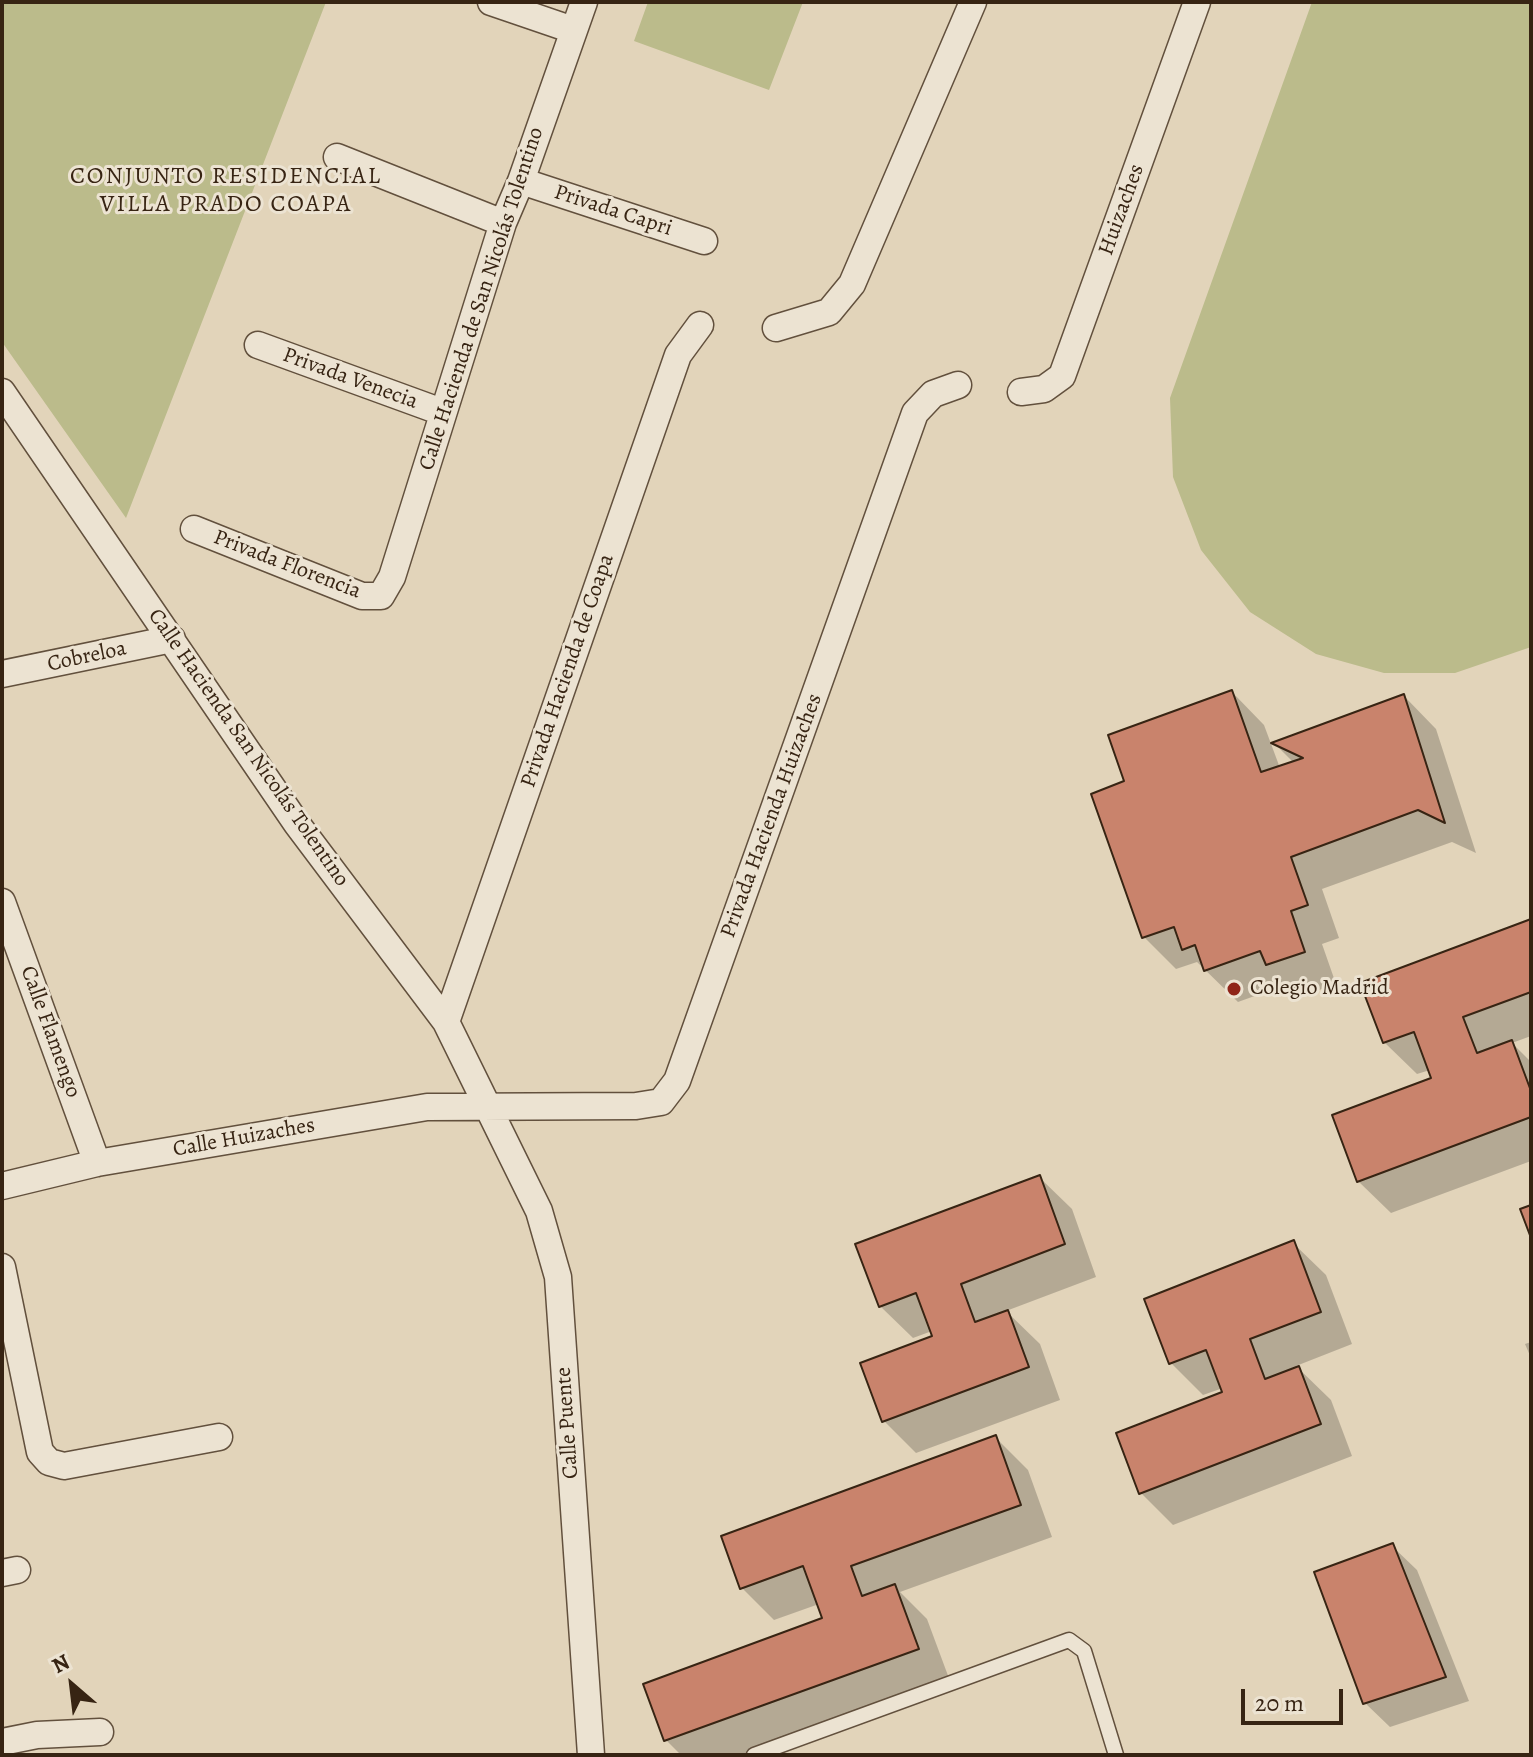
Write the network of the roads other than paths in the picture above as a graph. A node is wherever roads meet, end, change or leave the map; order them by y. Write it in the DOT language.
graph roads {
  1 [pos="491,2"];
  2 [pos="584,2"];
  3 [pos="973,2"];
  4 [pos="1197,2"];
  5 [pos="573,30"];
  6 [pos="337,157"];
  7 [pos="521,181"];
  8 [pos="503,223"];
  9 [pos="704,241"];
  10 [pos="700,325"];
  11 [pos="776,328"];
  12 [pos="258,345"];
  13 [pos="958,385"];
  14 [pos="2,392"];
  15 [pos="1021,392"];
  16 [pos="442,412"];
  17 [pos="194,529"];
  18 [pos="381,596"];
  19 [pos="172,639"];
  20 [pos="6,668"];
  21 [pos="2,902"];
  22 [pos="446,1022"];
  23 [pos="489,1105"];
  24 [pos="97,1163"];
  25 [pos="2,1186"];
  26 [pos="2,1267"];
  27 [pos="219,1437"];
  28 [pos="100,1732"];
  29 [pos="2,1742"];
  30 [pos="591,1755"];
  31 [pos="754,1755"];
  32 [pos="1116,1755"];
  1 -- 5 [label="street"];
  2 -- 5 [label="street, Calle Hacienda de San Nicolás Tolentino"];
  3 -- 11 [label="street"];
  4 -- 15 [label="street, Huizaches"];
  5 -- 7 [label="street, Calle Hacienda de San Nicolás Tolentino"];
  6 -- 8 [label="street"];
  7 -- 8 [label="street, Calle Hacienda de San Nicolás Tolentino"];
  7 -- 9 [label="street, Privada Capri"];
  8 -- 16 [label="street, Calle Hacienda de San Nicolás Tolentino"];
  10 -- 22 [label="street, Privada Hacienda de Coapa"];
  12 -- 16 [label="street, Privada Venecia"];
  13 -- 23 [label="street, Privada Hacienda Huizaches"];
  14 -- 19 [label="street, Calle Hacienda San Nicolás Tolentino"];
  16 -- 18 [label="street, Calle Hacienda de San Nicolás Tolentino"];
  17 -- 18 [label="street, Privada Florencia"];
  19 -- 20 [label="street, Cobreloa"];
  19 -- 22 [label="street, Calle Hacienda San Nicolás Tolentino"];
  21 -- 24 [label="street, Calle Flamengo"];
  22 -- 23 [label="street, Calle Hacienda San Nicolás Tolentino"];
  23 -- 24 [label="street, Calle Huizaches"];
  23 -- 30 [label="street, Calle Puente"];
  24 -- 25 [label="street, Calle Huizaches"];
  26 -- 27 [label="street"];
  28 -- 29 [label="street"];
  31 -- 32 [label="lane"];
}
